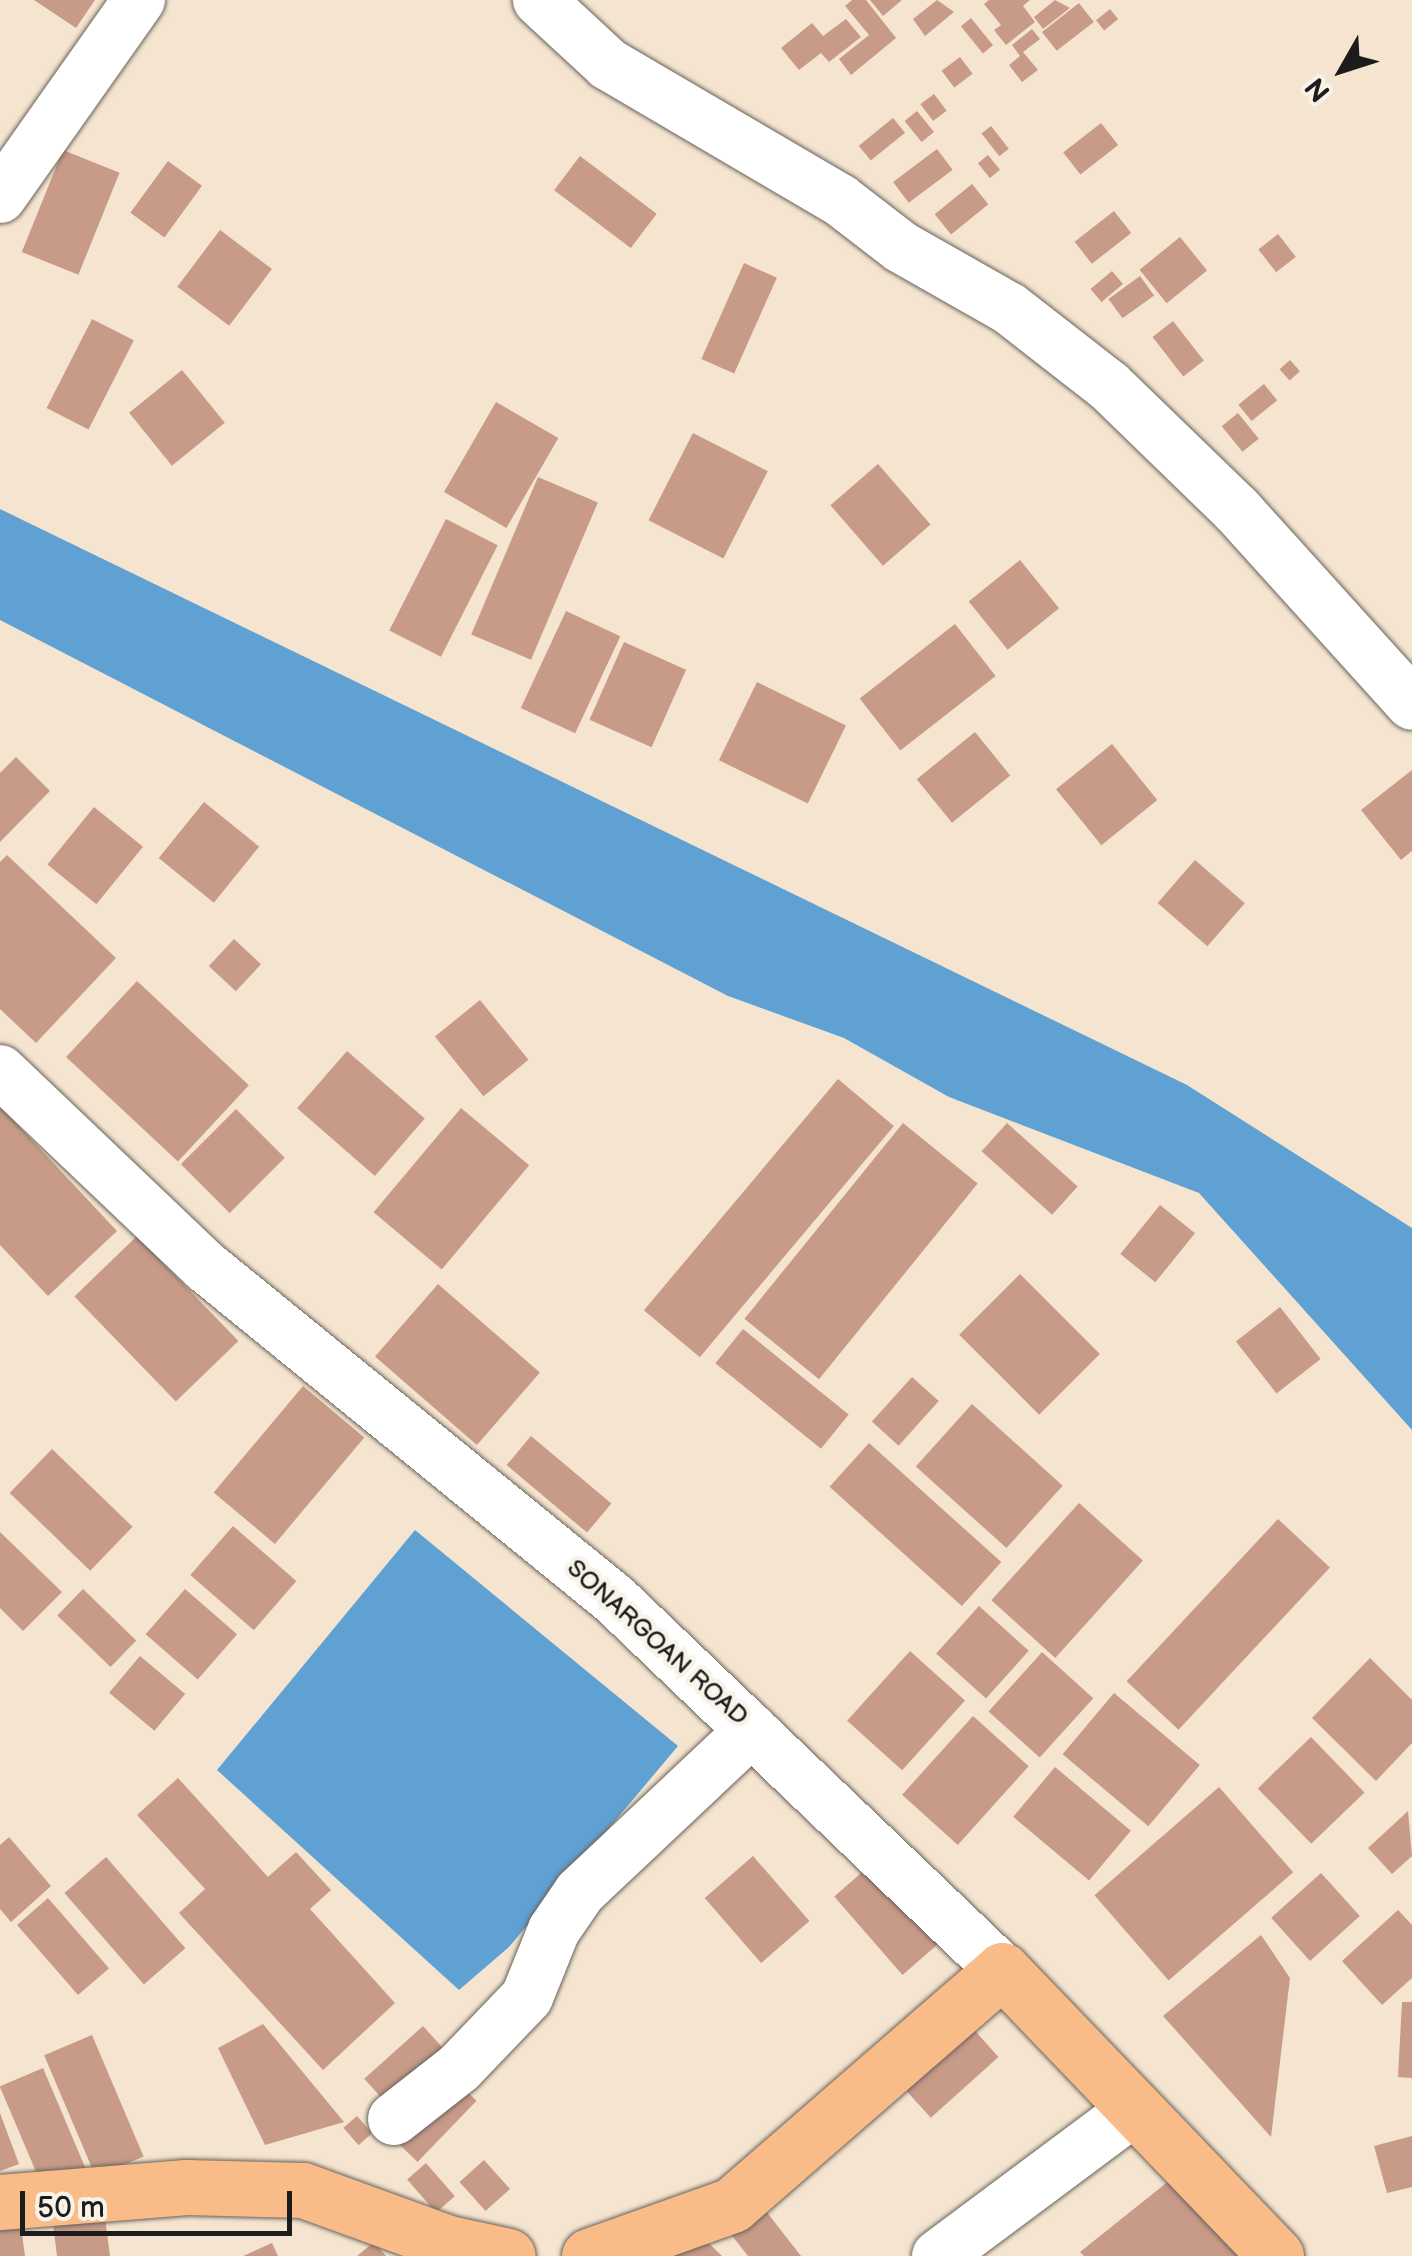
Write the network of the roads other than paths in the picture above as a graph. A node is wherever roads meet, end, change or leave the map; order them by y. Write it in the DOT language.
graph roads {
  1 [pos="139,0"];
  2 [pos="539,0"];
  3 [pos="0,197"];
  4 [pos="1412,704"];
  5 [pos="0,1071"];
  6 [pos="752,1730"];
  7 [pos="1002,1970"];
  8 [pos="1134,2110"];
  9 [pos="394,2120"];
  10 [pos="0,2202"];
  11 [pos="508,2256"];
  12 [pos="589,2256"];
  13 [pos="938,2256"];
  14 [pos="1276,2256"];
  1 -- 3 [label="street"];
  2 -- 4 [label="street"];
  5 -- 6 [label="street, SONARGOAN ROAD"];
  6 -- 7 [label="street, SONARGOAN ROAD"];
  6 -- 9 [label="street"];
  7 -- 8 [label="main road, SONARGOAN ROAD"];
  7 -- 12 [label="main road"];
  8 -- 13 [label="street"];
  8 -- 14 [label="main road, SONARGOAN ROAD"];
  10 -- 11 [label="main road"];
}
